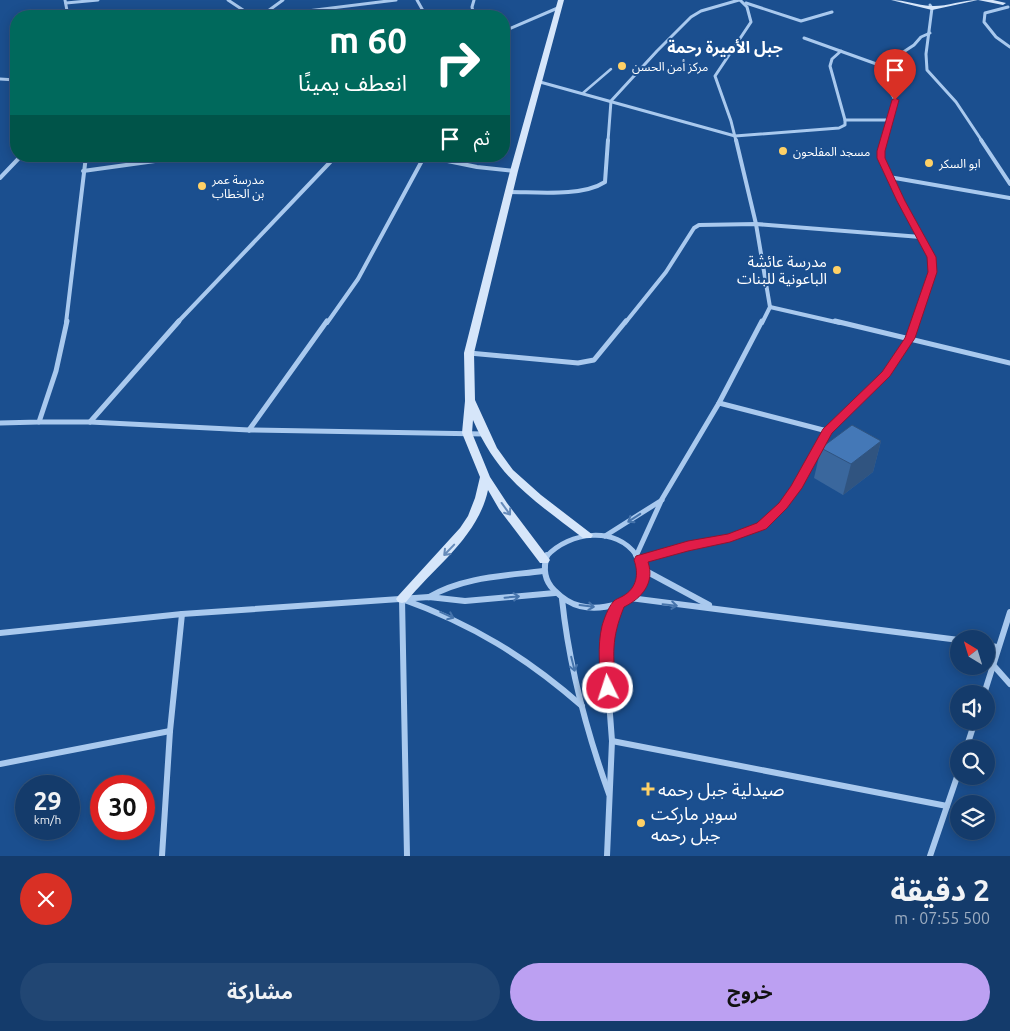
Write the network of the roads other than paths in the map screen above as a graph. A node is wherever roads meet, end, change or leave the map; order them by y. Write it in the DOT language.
graph roads {
  1 [pos="98,0"];
  2 [pos="228,0"];
  3 [pos="283,0"];
  4 [pos="396,0"];
  5 [pos="740,0"];
  6 [pos="894,0"];
  7 [pos="958,0"];
  8 [pos="975,0"];
  9 [pos="981,0"];
  10 [pos="66,2"];
  11 [pos="561,3"];
  12 [pos="746,3"];
  13 [pos="1006,5"];
  14 [pos="931,6"];
  15 [pos="243,10"];
  16 [pos="269,10"];
  17 [pos="315,10"];
  18 [pos="832,12"];
  19 [pos="510,28"];
  20 [pos="930,33"];
  21 [pos="804,38"];
  22 [pos="1010,47"];
  23 [pos="841,51"];
  24 [pos="882,66"];
  25 [pos="611,69"];
  26 [pos="540,82"];
  27 [pos="583,93"];
  28 [pos="611,101"];
  29 [pos="845,120"];
  30 [pos="890,120"];
  31 [pos="734,136"];
  32 [pos="15,162"];
  33 [pos="85,162"];
  34 [pos="149,162"];
  35 [pos="330,162"];
  36 [pos="421,162"];
  37 [pos="453,162"];
  38 [pos="84,171"];
  39 [pos="514,171"];
  40 [pos="1004,173"];
  41 [pos="1010,174"];
  42 [pos="889,177"];
  43 [pos="0,178"];
  44 [pos="1010,184"];
  45 [pos="508,192"];
  46 [pos="1010,198"];
  47 [pos="756,224"];
  48 [pos="921,237"];
  49 [pos="770,306"];
  50 [pos="910,338"];
  51 [pos="469,353"];
  52 [pos="1010,363"];
  53 [pos="470,401"];
  54 [pos="719,403"];
  55 [pos="39,422"];
  56 [pos="90,422"];
  57 [pos="0,423"];
  58 [pos="249,430"];
  59 [pos="827,431"];
  60 [pos="467,433"];
  61 [pos="484,434"];
  62 [pos="485,476"];
  63 [pos="662,500"];
  64 [pos="588,535"];
  65 [pos="605,536"];
  66 [pos="639,557"];
  67 [pos="544,566"];
  68 [pos="644,570"];
  69 [pos="554,593"];
  70 [pos="428,597"];
  71 [pos="630,598"];
  72 [pos="402,599"];
  73 [pos="562,599"];
  74 [pos="618,604"];
  75 [pos="712,607"];
  76 [pos="1010,612"];
  77 [pos="182,614"];
  78 [pos="0,633"];
  79 [pos="950,639"];
  80 [pos="997,647"];
  81 [pos="995,660"];
  82 [pos="995,667"];
  83 [pos="1010,684"];
  84 [pos="582,706"];
  85 [pos="170,732"];
  86 [pos="612,741"];
  87 [pos="0,764"];
  88 [pos="954,785"];
  89 [pos="610,797"];
  90 [pos="947,806"];
  91 [pos="162,856"];
  92 [pos="407,856"];
  93 [pos="607,856"];
  94 [pos="930,856"];
  1 -- 10 [label="street"];
  2 -- 15 [label="street"];
  3 -- 16 [label="street"];
  4 -- 17 [label="street"];
  5 -- 12 [label="street"];
  5 -- 28 [label="street"];
  6 -- 14 [label="street"];
  7 -- 14 [label="street"];
  8 -- 14 [label="street"];
  9 -- 13 [label="street"];
  11 -- 19 [label="street"];
  11 -- 26 [label="street"];
  12 -- 18 [label="street"];
  12 -- 31 [label="street"];
  13 -- 22 [label="street"];
  14 -- 20 [label="street"];
  20 -- 24 [label="street"];
  20 -- 40 [label="street"];
  21 -- 23 [label="street"];
  23 -- 24 [label="street"];
  23 -- 29 [label="street"];
  24 -- 30 [label="street"];
  25 -- 27 [label="lane"];
  26 -- 27 [label="street"];
  26 -- 39 [label="street"];
  27 -- 28 [label="street"];
  28 -- 31 [label="street"];
  28 -- 45 [label="street"];
  29 -- 30 [label="street"];
  29 -- 31 [label="street"];
  30 -- 42 [label="street"];
  31 -- 47 [label="street"];
  32 -- 43 [label="street"];
  33 -- 38 [label="street"];
  34 -- 38 [label="street"];
  35 -- 56 [label="street"];
  36 -- 58 [label="street"];
  37 -- 39 [label="street"];
  38 -- 55 [label="street"];
  39 -- 45 [label="street"];
  40 -- 41 [label="street"];
  40 -- 44 [label="street"];
  42 -- 46 [label="street"];
  42 -- 48 [label="street"];
  45 -- 51 [label="street"];
  47 -- 48 [label="street"];
  47 -- 49 [label="street"];
  47 -- 51 [label="street"];
  48 -- 50 [label="street"];
  49 -- 50 [label="street"];
  49 -- 54 [label="street"];
  50 -- 52 [label="street"];
  50 -- 59 [label="street"];
  51 -- 53 [label="street"];
  53 -- 60 [label="street"];
  53 -- 61 [label="street"];
  54 -- 59 [label="street"];
  54 -- 63 [label="street"];
  55 -- 56 [label="street"];
  55 -- 57 [label="street"];
  56 -- 58 [label="street"];
  58 -- 60 [label="street"];
  59 -- 66 [label="street"];
  60 -- 61 [label="street"];
  60 -- 62 [label="street"];
  61 -- 64 [label="street"];
  62 -- 67 [label="street, one-way"];
  62 -- 72 [label="street, one-way"];
  63 -- 65 [label="street, one-way"];
  63 -- 66 [label="street"];
  64 -- 65 [label="street"];
  64 -- 67 [label="street"];
  65 -- 66 [label="street"];
  66 -- 68 [label="street"];
  67 -- 69 [label="street"];
  67 -- 70 [label="street"];
  68 -- 71 [label="street"];
  68 -- 75 [label="street"];
  70 -- 69 [label="street, one-way"];
  69 -- 73 [label="street"];
  70 -- 72 [label="street"];
  71 -- 74 [label="street"];
  71 -- 75 [label="street, one-way"];
  72 -- 77 [label="street"];
  72 -- 84 [label="street, one-way"];
  72 -- 92 [label="street"];
  73 -- 74 [label="street, one-way"];
  73 -- 84 [label="street, one-way"];
  74 -- 86 [label="street"];
  75 -- 79 [label="street"];
  76 -- 80 [label="street"];
  77 -- 78 [label="street"];
  77 -- 85 [label="street"];
  80 -- 81 [label="street"];
  82 -- 83 [label="street"];
  84 -- 89 [label="street"];
  85 -- 87 [label="street"];
  85 -- 91 [label="street"];
  86 -- 89 [label="street"];
  86 -- 90 [label="street"];
  88 -- 90 [label="street"];
  89 -- 93 [label="street"];
  90 -- 94 [label="street"];
}
